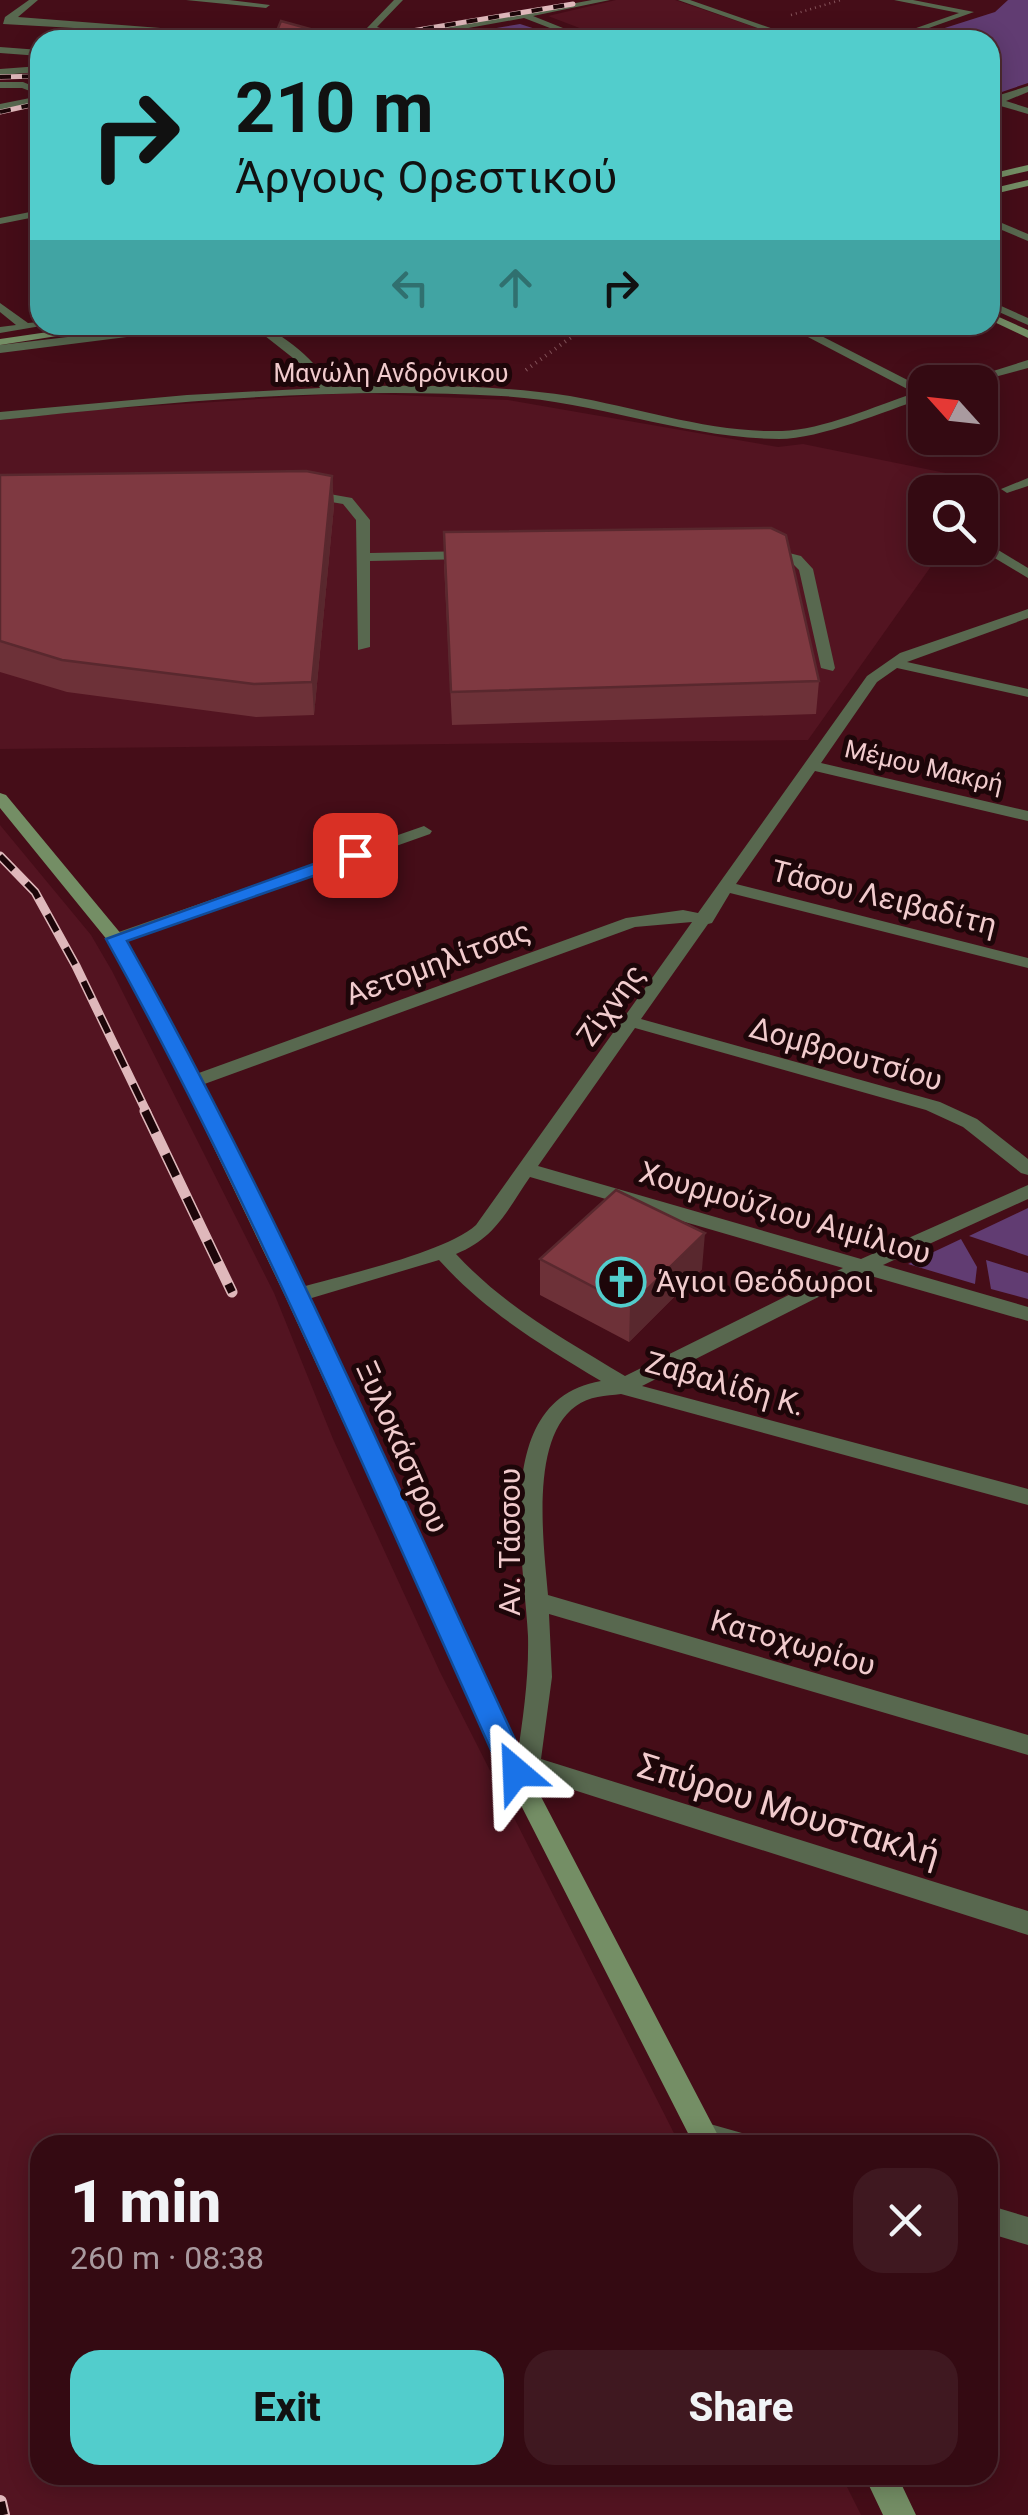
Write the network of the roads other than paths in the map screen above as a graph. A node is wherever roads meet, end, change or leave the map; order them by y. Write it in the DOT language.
graph roads {
  1 [pos="34,0"];
  2 [pos="190,0"];
  3 [pos="399,0"];
  4 [pos="555,0"];
  5 [pos="606,0"];
  6 [pos="682,0"];
  7 [pos="898,0"];
  8 [pos="269,3"];
  9 [pos="580,6"];
  10 [pos="256,15"];
  11 [pos="526,16"];
  12 [pos="4,23"];
  13 [pos="245,24"];
  14 [pos="118,30"];
  15 [pos="239,30"];
  16 [pos="376,30"];
  17 [pos="447,30"];
  18 [pos="563,30"];
  19 [pos="771,30"];
  20 [pos="916,30"];
  21 [pos="0,50"];
  22 [pos="30,52"];
  23 [pos="30,70"];
  24 [pos="0,72"];
  25 [pos="0,85"];
  26 [pos="1028,89"];
  27 [pos="30,90"];
  28 [pos="30,99"];
  29 [pos="1000,99"];
  30 [pos="1000,104"];
  31 [pos="0,107"];
  32 [pos="1028,111"];
  33 [pos="1028,168"];
  34 [pos="1000,175"];
  35 [pos="1028,182"];
  36 [pos="1000,189"];
  37 [pos="30,215"];
  38 [pos="0,221"];
  39 [pos="1000,225"];
  40 [pos="1028,238"];
  41 [pos="0,306"];
  42 [pos="1000,309"];
  43 [pos="1000,321"];
  44 [pos="1028,322"];
  45 [pos="30,326"];
  46 [pos="26,327"];
  47 [pos="0,330"];
  48 [pos="60,335"];
  49 [pos="99,335"];
  50 [pos="271,335"];
  51 [pos="810,335"];
  52 [pos="1028,335"];
  53 [pos="0,345"];
  54 [pos="1028,364"];
  55 [pos="998,372"];
  56 [pos="908,385"];
  57 [pos="328,392"];
  58 [pos="908,399"];
  59 [pos="0,416"];
  60 [pos="1028,482"];
  61 [pos="1007,489"];
  62 [pos="289,494"];
  63 [pos="755,549"];
  64 [pos="480,554"];
  65 [pos="998,555"];
  66 [pos="363,557"];
  67 [pos="1028,574"];
  68 [pos="1028,613"];
  69 [pos="362,646"];
  70 [pos="899,660"];
  71 [pos="828,668"];
  72 [pos="1028,693"];
  73 [pos="809,765"];
  74 [pos="0,798"];
  75 [pos="1028,816"];
  76 [pos="424,831"];
  77 [pos="727,887"];
  78 [pos="706,918"];
  79 [pos="116,939"];
  80 [pos="1028,963"];
  81 [pos="633,1022"];
  82 [pos="192,1082"];
  83 [pos="525,1169"];
  84 [pos="1028,1169"];
  85 [pos="1028,1191"];
  86 [pos="444,1252"];
  87 [pos="861,1267"];
  88 [pos="296,1296"];
  89 [pos="1028,1314"];
  90 [pos="623,1386"];
  91 [pos="1028,1497"];
  92 [pos="540,1602"];
  93 [pos="1028,1745"];
  94 [pos="522,1769"];
  95 [pos="1028,1922"];
  96 [pos="704,2135"];
  97 [pos="998,2221"];
  98 [pos="1028,2230"];
  99 [pos="885,2485"];
  100 [pos="900,2515"];
  1 -- 12 [label="street"];
  2 -- 8 [label="street"];
  3 -- 16 [label="street"];
  4 -- 9 [label="street"];
  5 -- 9 [label="street"];
  6 -- 19 [label="street"];
  7 -- 20 [label="street"];
  8 -- 10 [label="street"];
  9 -- 11 [label="street"];
  11 -- 17 [label="street"];
  11 -- 18 [label="street"];
  12 -- 14 [label="street"];
  13 -- 15 [label="street"];
  21 -- 22 [label="street"];
  23 -- 24 [label="street"];
  25 -- 27 [label="street"];
  26 -- 29 [label="street"];
  28 -- 31 [label="street"];
  30 -- 32 [label="street"];
  33 -- 34 [label="street"];
  35 -- 36 [label="street"];
  37 -- 38 [label="street"];
  39 -- 40 [label="street"];
  41 -- 46 [label="street"];
  42 -- 44 [label="street"];
  43 -- 52 [label="street"];
  45 -- 46 [label="street"];
  46 -- 47 [label="street"];
  48 -- 53 [label="street"];
  49 -- 53 [label="street"];
  50 -- 57 [label="street"];
  51 -- 56 [label="street"];
  54 -- 55 [label="street"];
  57 -- 58 [label="street, Μανώλη Ανδρόνικου"];
  57 -- 59 [label="street, Μανώλη Ανδρόνικου"];
  60 -- 61 [label="street"];
  62 -- 66 [label="street"];
  63 -- 71 [label="street"];
  64 -- 66 [label="street"];
  65 -- 67 [label="street"];
  66 -- 69 [label="street"];
  68 -- 70 [label="street"];
  70 -- 72 [label="street"];
  70 -- 73 [label="street, Ζίχνης"];
  73 -- 75 [label="street, Μέμου Μακρή"];
  73 -- 77 [label="street, Ζίχνης"];
  74 -- 79 [label="street, Ξυλοκάστρου"];
  76 -- 79 [label="street"];
  77 -- 78 [label="street, Ζίχνης"];
  77 -- 80 [label="street, Τάσου Λειβαδίτη"];
  78 -- 81 [label="street, Ζίχνης"];
  78 -- 82 [label="street, Αετομηλίτσας"];
  79 -- 82 [label="street, Ξυλοκάστρου"];
  81 -- 83 [label="street, Ζίχνης"];
  81 -- 84 [label="street, Δομβρουτσίου"];
  82 -- 88 [label="street, Ξυλοκάστρου"];
  83 -- 86 [label="street, Ζίχνης"];
  83 -- 87 [label="street, Χουρμούζιου Αιμίλιου"];
  85 -- 87 [label="street, Αν. Τάσσου"];
  86 -- 88 [label="street, Ζίχνης"];
  86 -- 90 [label="street, Ζαβαλίδη Κ."];
  87 -- 89 [label="street, Χουρμούζιου Αιμίλιου"];
  87 -- 90 [label="street, Αν. Τάσσου"];
  88 -- 94 [label="street, Ξυλοκάστρου"];
  90 -- 91 [label="street, Ζαβαλίδη Κ."];
  90 -- 92 [label="street, Αν. Τάσσου"];
  92 -- 93 [label="street, Κατοχωρίου"];
  92 -- 94 [label="street, Αν. Τάσσου"];
  94 -- 95 [label="street, Σπύρου Μουστακλή"];
  94 -- 96 [label="street, Ξυλοκάστρου"];
  97 -- 98 [label="street"];
  99 -- 100 [label="street"];
}
